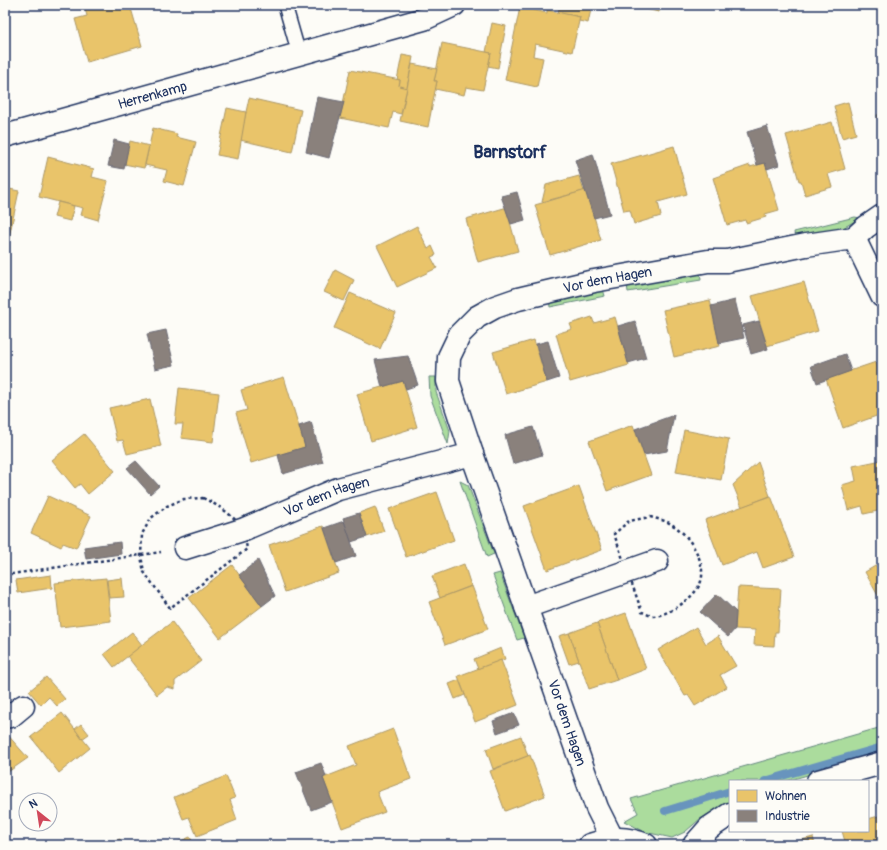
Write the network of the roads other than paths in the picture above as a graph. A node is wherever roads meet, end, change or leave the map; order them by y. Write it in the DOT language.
graph roads {
  1 [pos="285,5"];
  2 [pos="454,5"];
  3 [pos="299,54"];
  4 [pos="5,136"];
  5 [pos="882,216"];
  6 [pos="854,238"];
  7 [pos="882,296"];
  8 [pos="472,454"];
  9 [pos="185,548"];
  10 [pos="657,561"];
  11 [pos="526,607"];
  12 [pos="23,706"];
  13 [pos="5,717"];
  14 [pos="882,763"];
  15 [pos="822,780"];
  16 [pos="729,815"];
  17 [pos="612,838"];
  18 [pos="590,845"];
  19 [pos="646,845"];
  20 [pos="694,845"];
  1 -- 3 [label="lane"];
  2 -- 3 [label="street, Herrenkamp"];
  3 -- 4 [label="street, Herrenkamp"];
  5 -- 6 [label="street"];
  6 -- 7 [label="street"];
  6 -- 8 [label="street, Vor dem Hagen"];
  8 -- 9 [label="street, Vor dem Hagen"];
  8 -- 11 [label="street, Vor dem Hagen"];
  10 -- 11 [label="street"];
  11 -- 17 [label="street, Vor dem Hagen"];
  12 -- 13 [label="street"];
  14 -- 15 [label="street"];
  16 -- 20 [label="street"];
  17 -- 18 [label="street"];
  17 -- 19 [label="street"];
}
